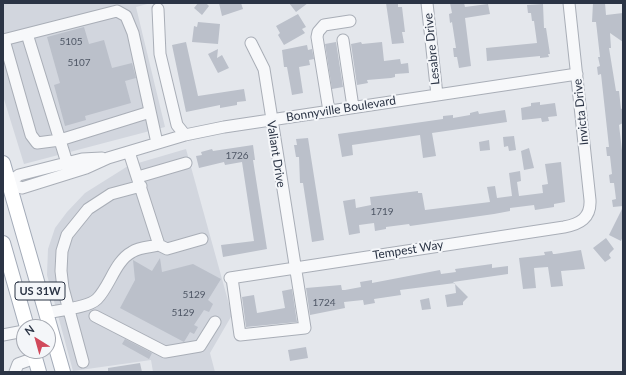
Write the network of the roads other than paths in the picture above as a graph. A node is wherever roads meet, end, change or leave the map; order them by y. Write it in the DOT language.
graph roads {
  1 [pos="427,3"];
  2 [pos="569,3"];
  3 [pos="158,9"];
  4 [pos="350,21"];
  5 [pos="27,34"];
  6 [pos="3,40"];
  7 [pos="343,40"];
  8 [pos="251,42"];
  9 [pos="577,74"];
  10 [pos="437,95"];
  11 [pos="353,108"];
  12 [pos="329,111"];
  13 [pos="150,112"];
  14 [pos="271,120"];
  15 [pos="185,135"];
  16 [pos="60,140"];
  17 [pos="157,143"];
  18 [pos="129,152"];
  19 [pos="108,158"];
  20 [pos="67,163"];
  21 [pos="186,163"];
  22 [pos="3,164"];
  23 [pos="139,181"];
  24 [pos="6,183"];
  25 [pos="584,219"];
  26 [pos="202,239"];
  27 [pos="3,243"];
  28 [pos="159,245"];
  29 [pos="294,267"];
  30 [pos="7,274"];
  31 [pos="231,278"];
  32 [pos="68,308"];
  33 [pos="46,313"];
  34 [pos="95,316"];
  35 [pos="23,319"];
  36 [pos="215,322"];
  37 [pos="16,333"];
  38 [pos="3,335"];
  39 [pos="26,359"];
  40 [pos="35,359"];
  41 [pos="83,362"];
  42 [pos="15,372"];
  43 [pos="39,372"];
  44 [pos="63,372"];
  1 -- 10 [label="street, Lesabre Drive"];
  2 -- 9 [label="street, Invicta Drive"];
  3 -- 15 [label="street"];
  4 -- 12 [label="street"];
  5 -- 6 [label="street"];
  5 -- 13 [label="street"];
  5 -- 16 [label="street"];
  6 -- 16 [label="street"];
  7 -- 11 [label="street"];
  8 -- 14 [label="street, Valiant Drive"];
  9 -- 10 [label="street, Bonnyville Boulevard"];
  9 -- 25 [label="street, Invicta Drive"];
  10 -- 11 [label="street, Bonnyville Boulevard"];
  11 -- 12 [label="street, Bonnyville Boulevard"];
  12 -- 14 [label="street, Bonnyville Boulevard"];
  13 -- 16 [label="street"];
  13 -- 17 [label="street"];
  14 -- 15 [label="street, Bonnyville Boulevard"];
  14 -- 29 [label="street, Valiant Drive"];
  15 -- 17 [label="street, Bonnyville Boulevard"];
  16 -- 20 [label="street"];
  17 -- 18 [label="street, Bonnyville Boulevard"];
  18 -- 19 [label="street, Bonnyville Boulevard"];
  18 -- 23 [label="street"];
  19 -- 20 [label="street, Bonnyville Boulevard"];
  19 -- 24 [label="street, Bonnyville Boulevard"];
  20 -- 24 [label="street, Bonnyville Boulevard"];
  21 -- 23 [label="street"];
  22 -- 24 [label="main road, US 31W"];
  23 -- 28 [label="street"];
  23 -- 32 [label="street"];
  24 -- 33 [label="main road, US 31W"];
  25 -- 29 [label="street, Tempest Way"];
  26 -- 28 [label="street"];
  27 -- 30 [label="main road, US 31W"];
  28 -- 32 [label="street"];
  29 -- 31 [label="street, Tempest Way"];
  29 -- 31 [label="street, Valiant Drive"];
  30 -- 35 [label="main road, US 31W"];
  32 -- 33 [label="street"];
  32 -- 41 [label="street"];
  33 -- 44 [label="main road, US 31W"];
  34 -- 36 [label="street"];
  37 -- 38 [label="street"];
  39 -- 42 [label="street"];
  40 -- 43 [label="main road"];
}
